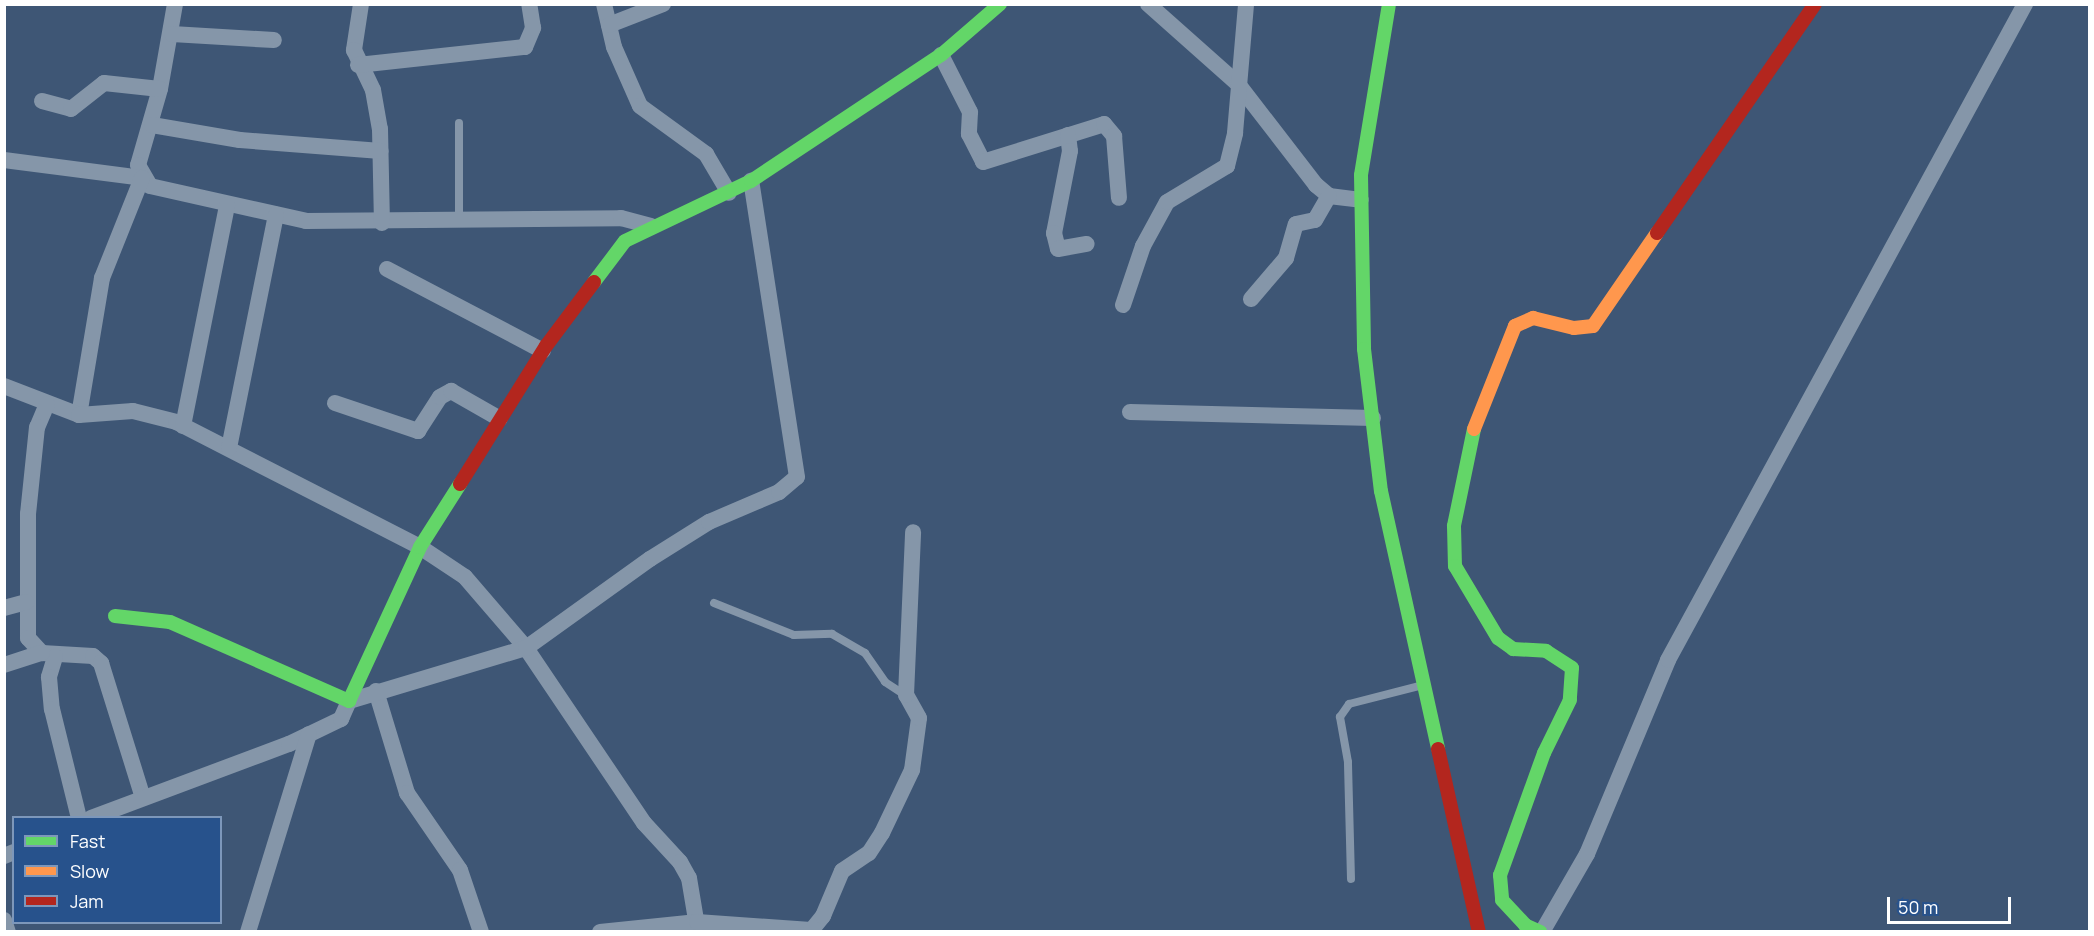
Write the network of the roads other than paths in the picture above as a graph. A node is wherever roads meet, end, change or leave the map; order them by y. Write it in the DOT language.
graph roads {
  1 [pos="175,4"];
  2 [pos="529,4"];
  3 [pos="604,4"];
  4 [pos="663,4"];
  5 [pos="1000,4"];
  6 [pos="1148,4"];
  7 [pos="1246,4"];
  8 [pos="1389,4"];
  9 [pos="1815,4"];
  10 [pos="2025,4"];
  11 [pos="364,5"];
  12 [pos="609,26"];
  13 [pos="172,34"];
  14 [pos="274,40"];
  15 [pos="941,55"];
  16 [pos="358,65"];
  17 [pos="1238,84"];
  18 [pos="160,89"];
  19 [pos="42,101"];
  20 [pos="459,123"];
  21 [pos="152,125"];
  22 [pos="1068,135"];
  23 [pos="381,151"];
  24 [pos="4,160"];
  25 [pos="142,178"];
  26 [pos="751,181"];
  27 [pos="729,193"];
  28 [pos="1329,196"];
  29 [pos="1119,198"];
  30 [pos="1361,200"];
  31 [pos="227,205"];
  32 [pos="276,214"];
  33 [pos="459,221"];
  34 [pos="382,223"];
  35 [pos="651,226"];
  36 [pos="1087,244"];
  37 [pos="387,269"];
  38 [pos="1251,299"];
  39 [pos="1123,305"];
  40 [pos="543,351"];
  41 [pos="4,386"];
  42 [pos="335,403"];
  43 [pos="47,404"];
  44 [pos="1130,412"];
  45 [pos="79,415"];
  46 [pos="1372,418"];
  47 [pos="500,419"];
  48 [pos="183,426"];
  49 [pos="229,448"];
  50 [pos="913,532"];
  51 [pos="420,547"];
  52 [pos="26,602"];
  53 [pos="714,603"];
  54 [pos="4,608"];
  55 [pos="116,616"];
  56 [pos="526,648"];
  57 [pos="48,655"];
  58 [pos="4,664"];
  59 [pos="1423,685"];
  60 [pos="376,692"];
  61 [pos="906,695"];
  62 [pos="349,701"];
  63 [pos="309,734"];
  64 [pos="142,795"];
  65 [pos="79,816"];
  66 [pos="95,816"];
  67 [pos="1351,879"];
  68 [pos="4,918"];
  69 [pos="697,927"];
  70 [pos="811,931"];
  71 [pos="8,932"];
  72 [pos="248,932"];
  73 [pos="481,932"];
  74 [pos="600,932"];
  75 [pos="1479,932"];
  76 [pos="1541,932"];
  1 -- 13 [label="street"];
  2 -- 16 [label="street"];
  3 -- 12 [label="street"];
  4 -- 12 [label="street"];
  5 -- 15 [label="street"];
  6 -- 17 [label="street"];
  7 -- 17 [label="street"];
  8 -- 30 [label="street"];
  9 -- 76 [label="street"];
  10 -- 76 [label="street"];
  11 -- 16 [label="street"];
  12 -- 27 [label="street"];
  13 -- 14 [label="street"];
  13 -- 18 [label="street"];
  15 -- 22 [label="street"];
  15 -- 26 [label="street"];
  16 -- 23 [label="street"];
  17 -- 28 [label="street"];
  17 -- 39 [label="street"];
  18 -- 19 [label="street"];
  18 -- 21 [label="street"];
  20 -- 33 [label="lane"];
  21 -- 23 [label="street"];
  21 -- 25 [label="street"];
  22 -- 29 [label="street"];
  22 -- 36 [label="street"];
  23 -- 34 [label="street"];
  24 -- 25 [label="street"];
  25 -- 31 [label="street"];
  25 -- 45 [label="street"];
  26 -- 27 [label="street"];
  26 -- 56 [label="street"];
  27 -- 35 [label="street"];
  28 -- 30 [label="street"];
  28 -- 38 [label="street"];
  30 -- 46 [label="street"];
  31 -- 32 [label="street"];
  31 -- 48 [label="street"];
  32 -- 34 [label="street"];
  32 -- 49 [label="street"];
  33 -- 34 [label="street"];
  33 -- 35 [label="street"];
  35 -- 40 [label="street"];
  37 -- 40 [label="street"];
  40 -- 47 [label="street"];
  41 -- 43 [label="street"];
  42 -- 47 [label="street"];
  43 -- 45 [label="street"];
  43 -- 52 [label="street"];
  44 -- 46 [label="street"];
  45 -- 48 [label="street"];
  46 -- 59 [label="street"];
  47 -- 51 [label="street"];
  48 -- 49 [label="street"];
  49 -- 51 [label="street"];
  50 -- 61 [label="street"];
  51 -- 56 [label="street"];
  51 -- 62 [label="street"];
  52 -- 54 [label="street"];
  52 -- 57 [label="street"];
  53 -- 61 [label="lane"];
  55 -- 62 [label="street"];
  56 -- 60 [label="street"];
  56 -- 69 [label="street"];
  57 -- 58 [label="street"];
  57 -- 64 [label="street"];
  57 -- 65 [label="street"];
  59 -- 67 [label="lane"];
  59 -- 75 [label="street"];
  60 -- 62 [label="street"];
  60 -- 73 [label="street"];
  61 -- 70 [label="street"];
  62 -- 63 [label="street"];
  63 -- 64 [label="street"];
  63 -- 72 [label="street"];
  64 -- 66 [label="street"];
  68 -- 71 [label="street"];
  69 -- 70 [label="street"];
  69 -- 74 [label="street"];
}
